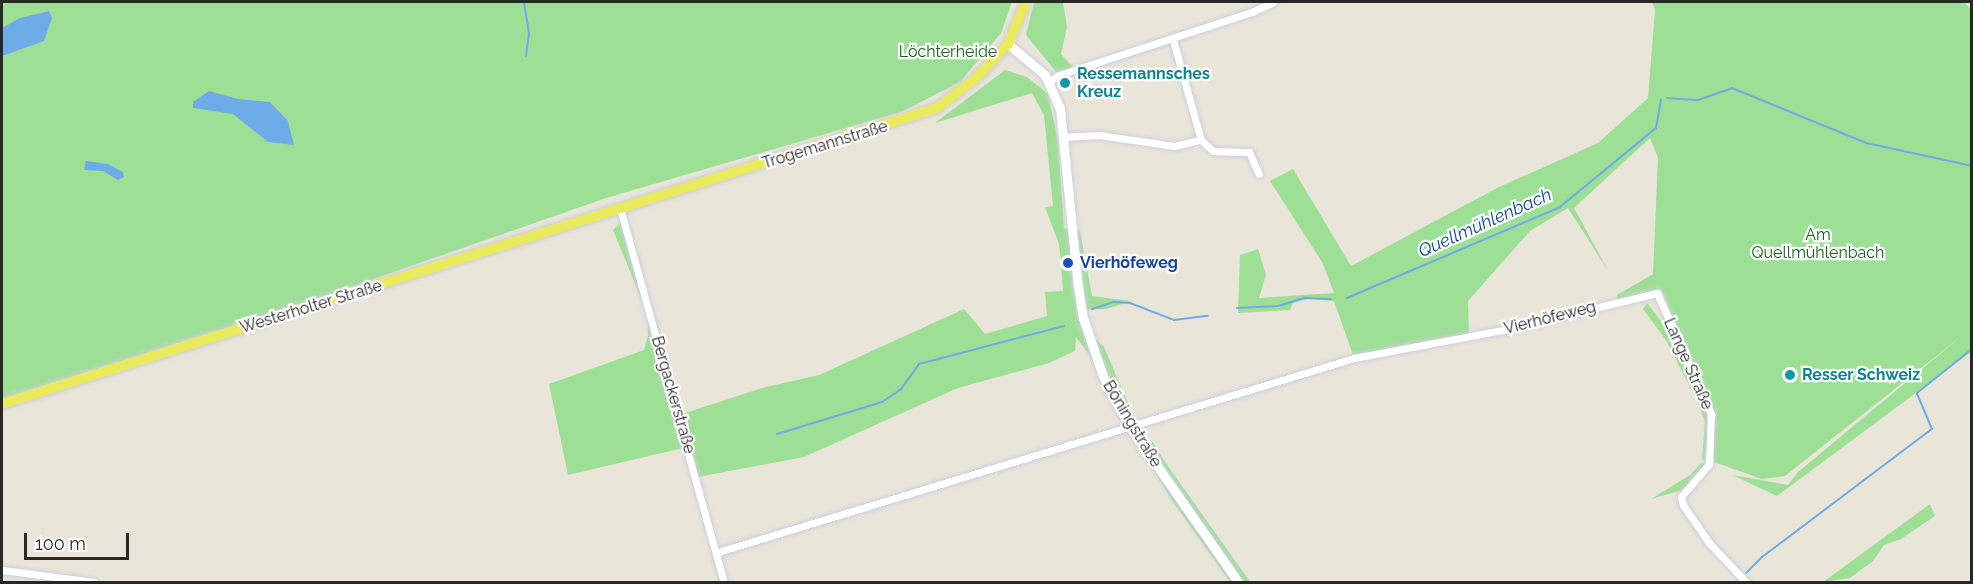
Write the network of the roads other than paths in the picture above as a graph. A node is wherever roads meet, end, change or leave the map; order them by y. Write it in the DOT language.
graph roads {
  1 [pos="1026,2"];
  2 [pos="1273,2"];
  3 [pos="1173,40"];
  4 [pos="1008,44"];
  5 [pos="1050,81"];
  6 [pos="1062,137"];
  7 [pos="1201,141"];
  8 [pos="1259,174"];
  9 [pos="620,208"];
  10 [pos="1657,293"];
  11 [pos="2,404"];
  12 [pos="1130,427"];
  13 [pos="718,552"];
  14 [pos="2,570"];
  15 [pos="94,582"];
  16 [pos="724,582"];
  17 [pos="1238,582"];
  18 [pos="1746,582"];
  1 -- 4 [label="main road"];
  2 -- 3 [label="street"];
  3 -- 5 [label="street"];
  3 -- 7 [label="street"];
  4 -- 5 [label="main road, Böningstraße"];
  4 -- 9 [label="main road, Trogemannstraße"];
  5 -- 6 [label="main road, Böningstraße"];
  6 -- 7 [label="street"];
  6 -- 12 [label="main road, Böningstraße"];
  7 -- 8 [label="street"];
  9 -- 11 [label="main road, Westerholter Straße"];
  9 -- 13 [label="street, Bergackerstraße"];
  10 -- 12 [label="street, Vierhöfeweg"];
  10 -- 18 [label="street, Lange Straße"];
  12 -- 13 [label="street, Vierhöfeweg"];
  12 -- 17 [label="main road, Böningstraße"];
  13 -- 16 [label="street, Bergackerstraße"];
  14 -- 15 [label="street"];
}
